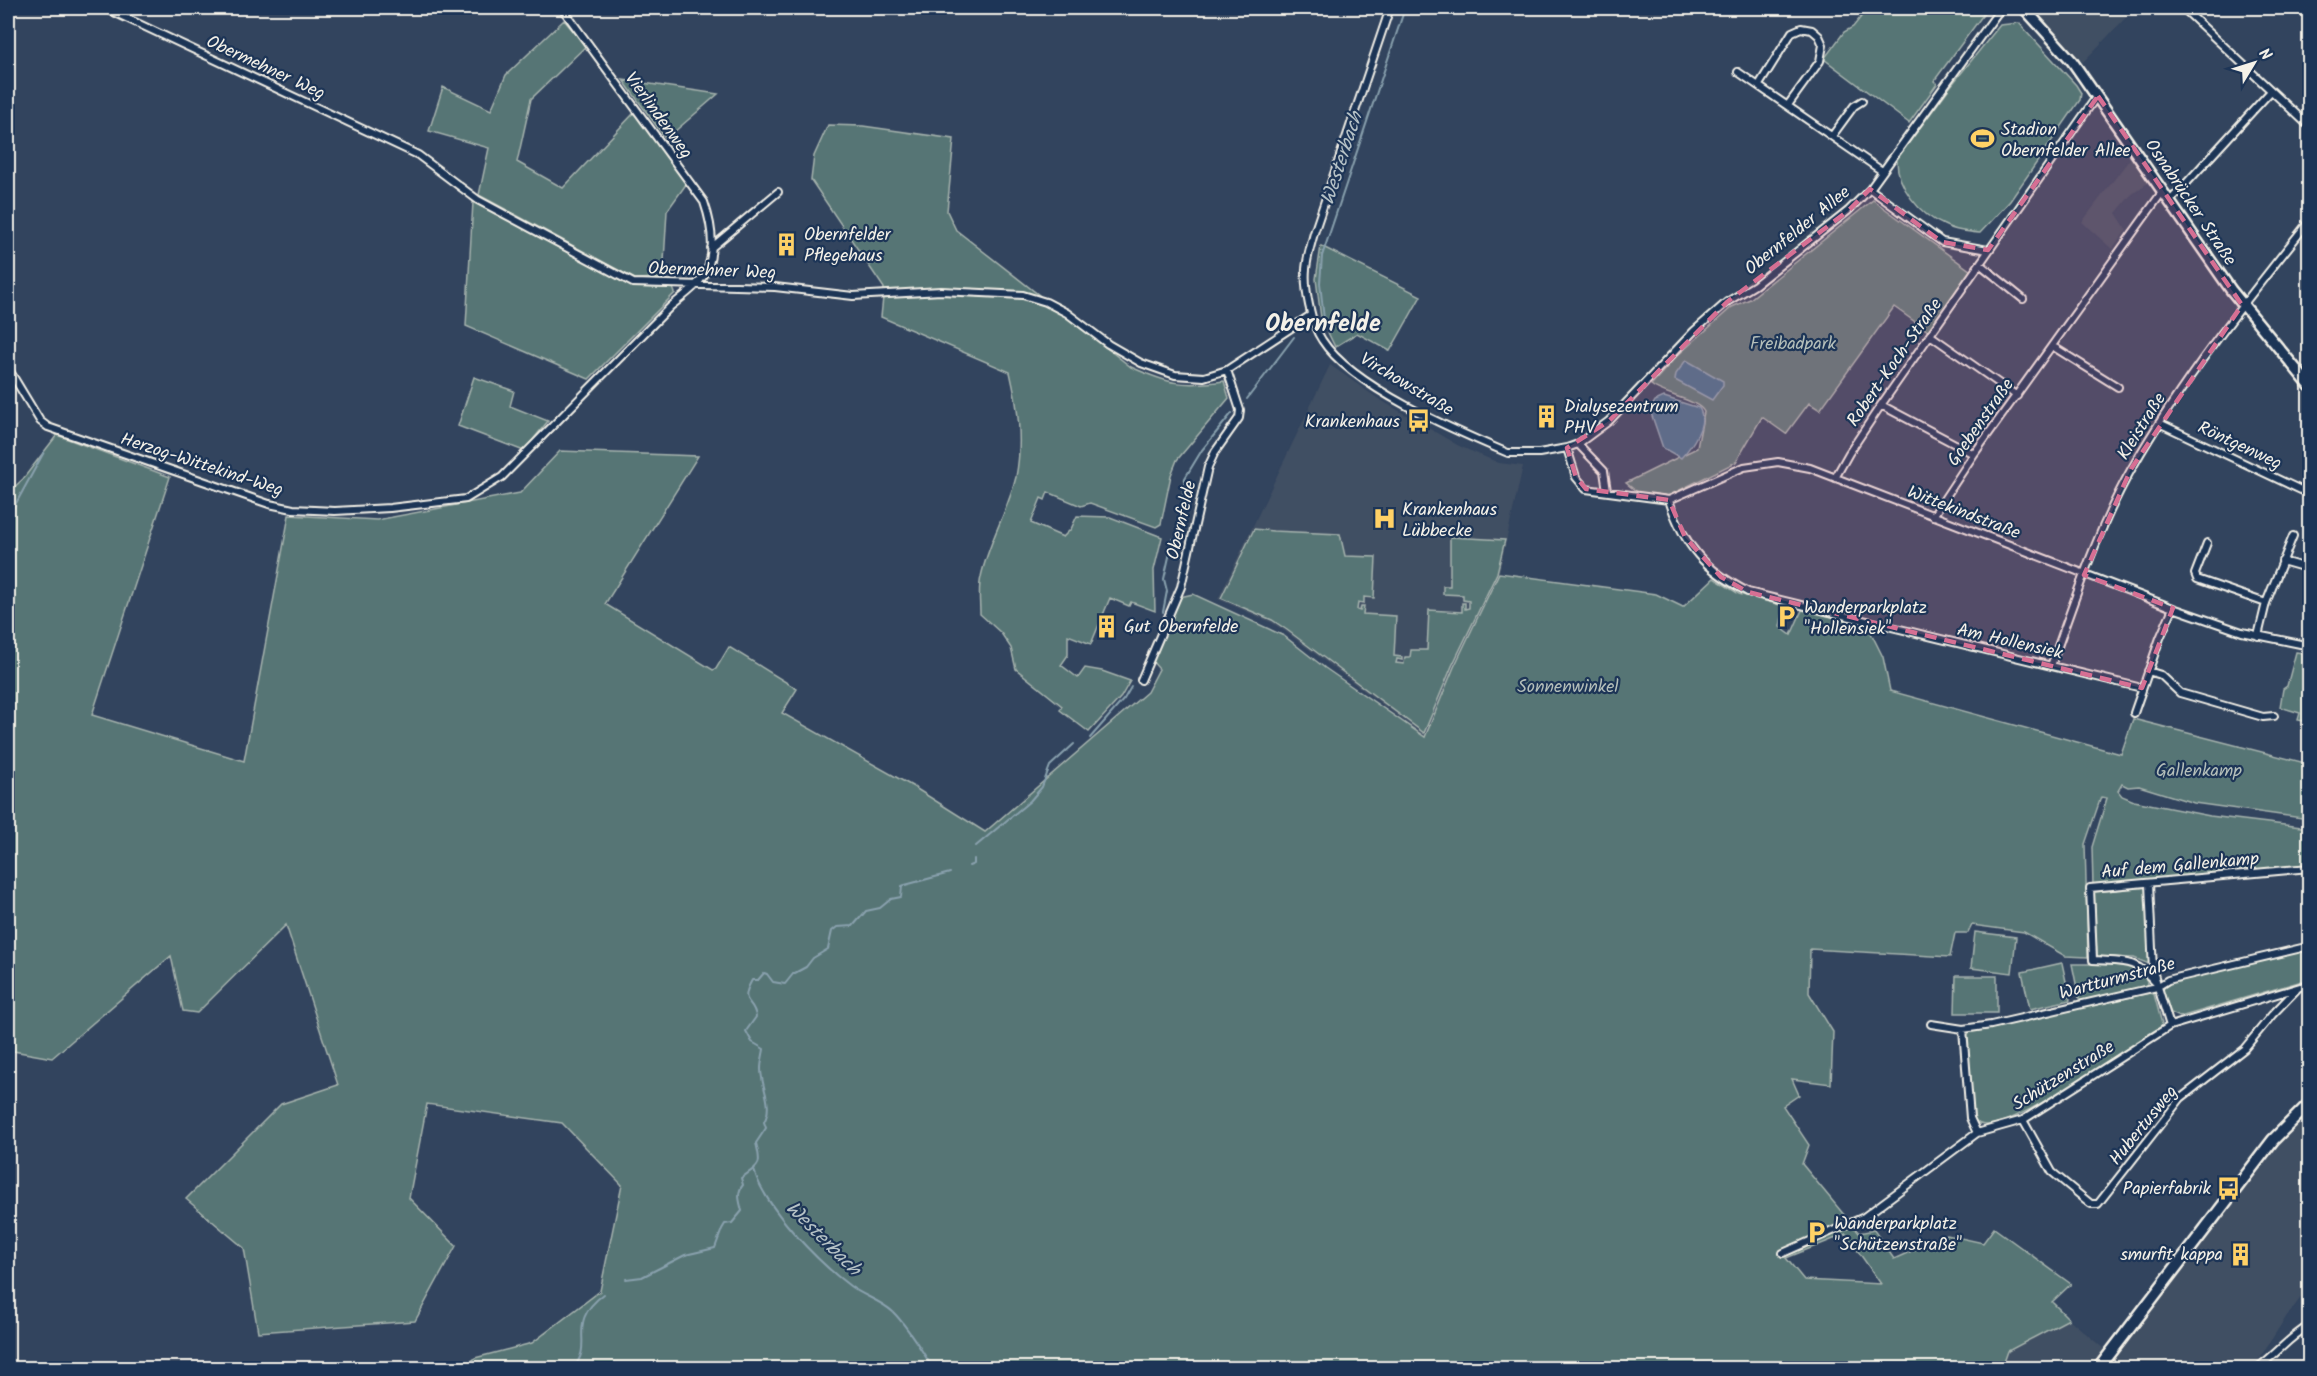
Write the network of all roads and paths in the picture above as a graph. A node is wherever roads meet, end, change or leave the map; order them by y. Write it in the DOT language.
graph roads {
  1 [pos="105,8"];
  2 [pos="562,8"];
  3 [pos="1390,8"];
  4 [pos="2001,8"];
  5 [pos="2024,8"];
  6 [pos="2183,8"];
  7 [pos="1738,72"];
  8 [pos="1758,85"];
  9 [pos="2271,92"];
  10 [pos="2098,96"];
  11 [pos="1862,101"];
  12 [pos="1788,105"];
  13 [pos="2310,127"];
  14 [pos="1832,136"];
  15 [pos="1882,171"];
  16 [pos="1870,189"];
  17 [pos="778,192"];
  18 [pos="2163,192"];
  19 [pos="2170,201"];
  20 [pos="2310,220"];
  21 [pos="711,248"];
  22 [pos="1988,250"];
  23 [pos="1981,265"];
  24 [pos="696,284"];
  25 [pos="2023,299"];
  26 [pos="2242,305"];
  27 [pos="1311,315"];
  28 [pos="1930,335"];
  29 [pos="2052,346"];
  30 [pos="8,368"];
  31 [pos="1227,370"];
  32 [pos="2310,386"];
  33 [pos="2118,387"];
  34 [pos="2017,396"];
  35 [pos="1881,405"];
  36 [pos="2159,423"];
  37 [pos="1578,444"];
  38 [pos="1567,448"];
  39 [pos="1974,454"];
  40 [pos="1835,478"];
  41 [pos="1607,491"];
  42 [pos="2309,491"];
  43 [pos="1669,500"];
  44 [pos="1933,516"];
  45 [pos="2293,536"];
  46 [pos="2207,543"];
  47 [pos="2282,561"];
  48 [pos="2310,569"];
  49 [pos="2084,575"];
  50 [pos="2266,603"];
  51 [pos="2173,608"];
  52 [pos="2258,636"];
  53 [pos="2310,646"];
  54 [pos="2051,666"];
  55 [pos="2148,671"];
  56 [pos="1141,680"];
  57 [pos="2142,688"];
  58 [pos="2134,713"];
  59 [pos="2274,716"];
  60 [pos="2310,868"];
  61 [pos="2149,883"];
  62 [pos="2310,946"];
  63 [pos="2310,984"];
  64 [pos="2156,985"];
  65 [pos="2299,987"];
  66 [pos="1931,1024"];
  67 [pos="2170,1026"];
  68 [pos="1963,1029"];
  69 [pos="2310,1103"];
  70 [pos="2023,1120"];
  71 [pos="1977,1133"];
  72 [pos="1783,1253"];
  73 [pos="2310,1325"];
  74 [pos="2099,1368"];
  75 [pos="2257,1368"];
  1 -- 24 [label="street, Obermehner Weg"];
  2 -- 21 [label="street, Vierlindenweg"];
  3 -- 27 [label="street, Virchowstraße"];
  4 -- 15 [label="street, Obernfelder Allee"];
  5 -- 10 [label="street, Osnabrücker Straße"];
  6 -- 9 [label="street"];
  7 -- 8 [label="street"];
  8 -- 12 [label="street"];
  8 -- 12 [label="street"];
  9 -- 13 [label="street"];
  9 -- 19 [label="street"];
  10 -- 18 [label="street, Osnabrücker Straße"];
  10 -- 22 [label="street, Robert-Koch-Straße"];
  11 -- 14 [label="street"];
  12 -- 14 [label="street"];
  14 -- 15 [label="street"];
  15 -- 16 [label="street, Obernfelder Allee"];
  16 -- 22 [label="street"];
  16 -- 37 [label="street, Obernfelder Allee"];
  17 -- 21 [label="street"];
  18 -- 19 [label="street, Osnabrücker Straße"];
  18 -- 29 [label="street, Goebenstraße"];
  19 -- 26 [label="street, Osnabrücker Straße"];
  20 -- 26 [label="street, Kleistraße"];
  21 -- 24 [label="street, Vierlindenweg"];
  22 -- 23 [label="street, Robert-Koch-Straße"];
  23 -- 25 [label="street"];
  23 -- 28 [label="street, Robert-Koch-Straße"];
  24 -- 30 [label="street, Herzog-Wittekind-Weg"];
  24 -- 31 [label="street, Obermehner Weg"];
  26 -- 32 [label="street, Osnabrücker Straße"];
  26 -- 36 [label="street, Kleistraße"];
  27 -- 31 [label="street, Obermehner Weg"];
  27 -- 38 [label="street, Virchowstraße"];
  28 -- 34 [label="street"];
  28 -- 35 [label="street, Robert-Koch-Straße"];
  29 -- 33 [label="street"];
  29 -- 34 [label="street, Goebenstraße"];
  31 -- 56 [label="street, Obernfelde"];
  34 -- 39 [label="street, Goebenstraße"];
  35 -- 39 [label="street"];
  35 -- 40 [label="street, Robert-Koch-Straße"];
  36 -- 42 [label="street, Röntgenweg"];
  36 -- 49 [label="street, Kleistraße"];
  37 -- 38 [label="street, Virchowstraße"];
  37 -- 41 [label="street"];
  38 -- 41 [label="street"];
  39 -- 44 [label="street, Goebenstraße"];
  40 -- 43 [label="street, Wittekindstraße"];
  40 -- 44 [label="street, Wittekindstraße"];
  41 -- 43 [label="street"];
  43 -- 54 [label="street, Am Hollensiek"];
  44 -- 49 [label="street, Wittekindstraße"];
  45 -- 47 [label="street"];
  46 -- 50 [label="street"];
  47 -- 48 [label="street"];
  47 -- 50 [label="street"];
  49 -- 51 [label="street, Wittekindstraße"];
  49 -- 54 [label="street, Kleistraße"];
  50 -- 52 [label="street"];
  51 -- 52 [label="street, Wittekindstraße"];
  51 -- 55 [label="street"];
  52 -- 53 [label="street, Wittekindstraße"];
  54 -- 57 [label="street, Am Hollensiek"];
  55 -- 57 [label="street"];
  55 -- 59 [label="street"];
  57 -- 58 [label="street"];
  60 -- 61 [label="street, Auf dem Gallenkamp"];
  61 -- 64 [label="street"];
  61 -- 64 [label="street, Auf dem Gallenkamp"];
  62 -- 64 [label="street, Wartturmstraße"];
  63 -- 65 [label="street, Schützenstraße"];
  64 -- 67 [label="street"];
  64 -- 68 [label="street, Wartturmstraße"];
  65 -- 67 [label="street, Schützenstraße"];
  65 -- 70 [label="street, Hubertusweg"];
  66 -- 68 [label="street, Wartturmstraße"];
  67 -- 70 [label="street, Schützenstraße"];
  68 -- 71 [label="street"];
  69 -- 74 [label="main road"];
  70 -- 71 [label="street, Schützenstraße"];
  71 -- 72 [label="street, Schützenstraße"];
  73 -- 75 [label="street"];
}
